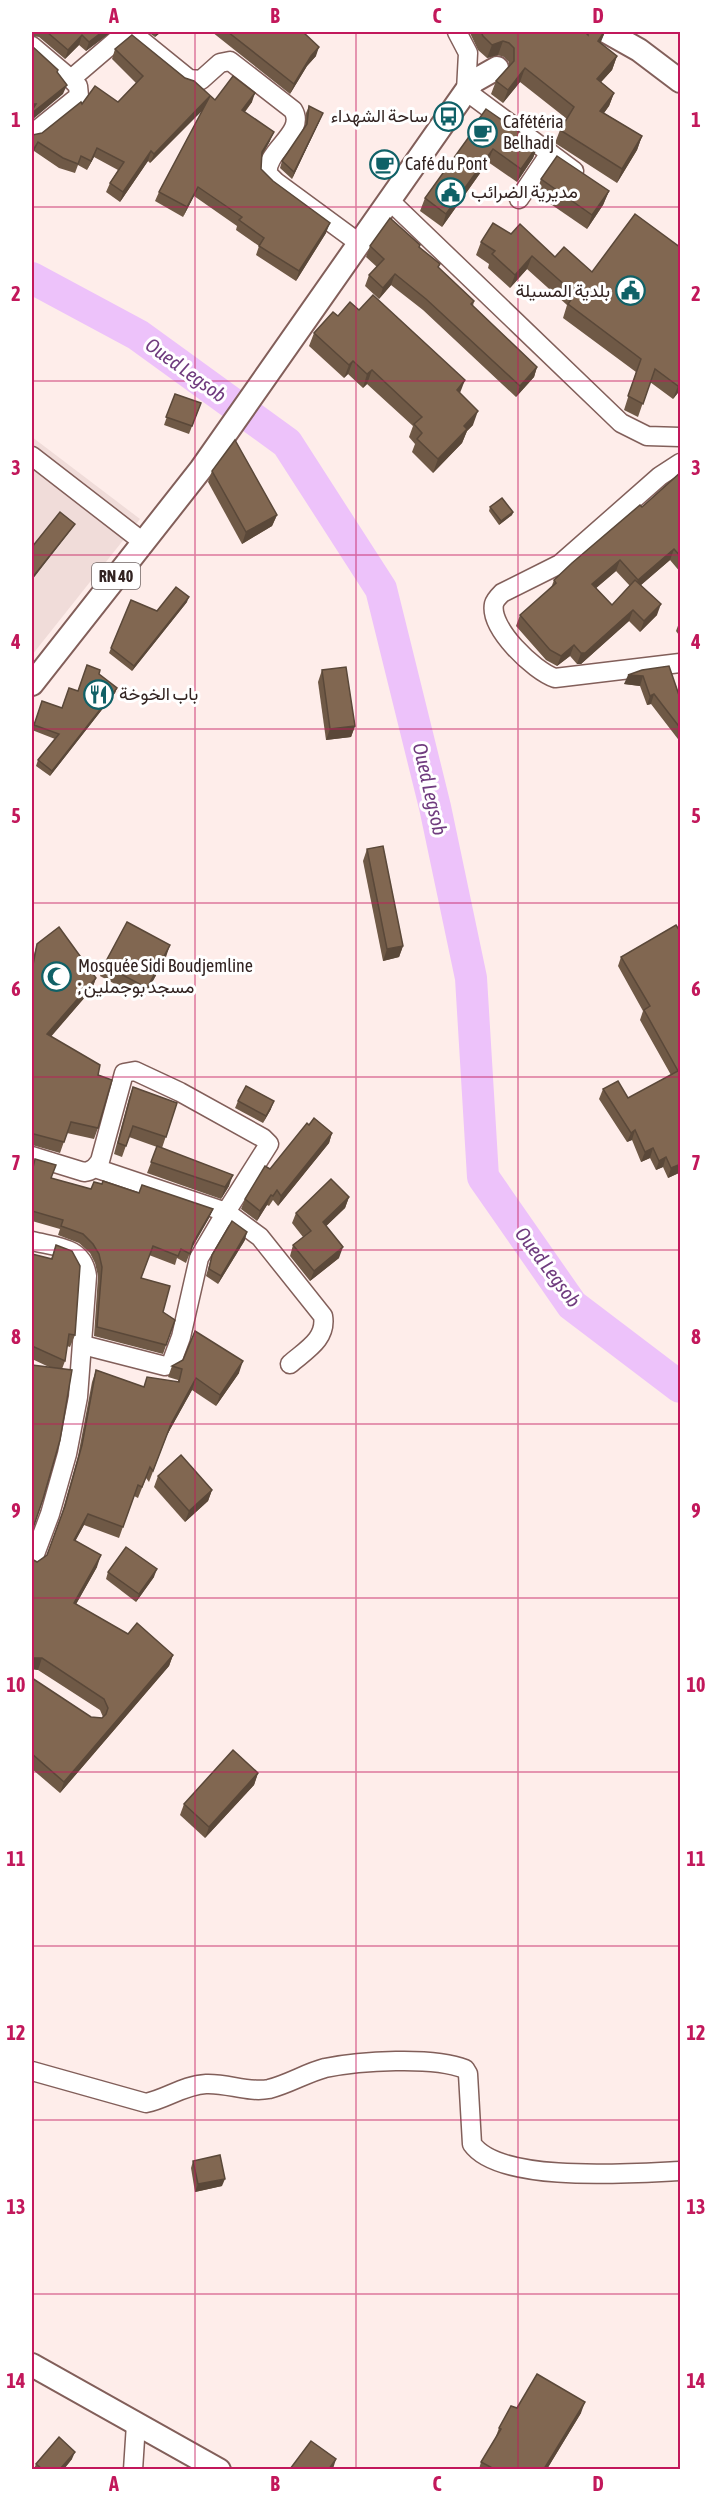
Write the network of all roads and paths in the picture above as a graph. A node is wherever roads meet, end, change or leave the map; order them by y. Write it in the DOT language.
graph roads {
  1 [pos="126,32"];
  2 [pos="131,32"];
  3 [pos="457,32"];
  4 [pos="607,32"];
  5 [pos="633,41"];
  6 [pos="32,46"];
  7 [pos="490,61"];
  8 [pos="71,79"];
  9 [pos="681,81"];
  10 [pos="470,86"];
  11 [pos="32,134"];
  12 [pos="550,153"];
  13 [pos="584,179"];
  14 [pos="519,199"];
  15 [pos="389,200"];
  16 [pos="359,243"];
  17 [pos="681,437"];
  18 [pos="32,456"];
  19 [pos="681,463"];
  20 [pos="143,542"];
  21 [pos="681,663"];
  22 [pos="32,684"];
  23 [pos="32,1156"];
  24 [pos="95,1168"];
  25 [pos="226,1212"];
  26 [pos="32,1241"];
  27 [pos="83,1345"];
  28 [pos="290,1364"];
  29 [pos="32,1562"];
  30 [pos="32,2071"];
  31 [pos="681,2170"];
  32 [pos="32,2365"];
  33 [pos="136,2424"];
  34 [pos="132,2469"];
  35 [pos="219,2469"];
  1 -- 8 [label="street"];
  2 -- 16 [label="street"];
  3 -- 10 [label="street"];
  4 -- 5 [label="main road"];
  5 -- 9 [label="main road"];
  6 -- 8 [label="street"];
  7 -- 10 [label="main road, RN 40"];
  8 -- 11 [label="street"];
  10 -- 12 [label="street"];
  10 -- 15 [label="main road, RN 40"];
  12 -- 13 [label="street"];
  12 -- 14 [label="street"];
  15 -- 16 [label="main road, RN 40"];
  15 -- 17 [label="street"];
  16 -- 20 [label="main road, RN 40"];
  18 -- 20 [label="street"];
  19 -- 21 [label="street"];
  20 -- 22 [label="main road, RN 40"];
  23 -- 24 [label="street"];
  24 -- 25 [label="street"];
  24 -- 25 [label="street"];
  25 -- 27 [label="street"];
  25 -- 28 [label="street"];
  26 -- 27 [label="street"];
  27 -- 29 [label="street"];
  30 -- 31 [label="street"];
  32 -- 33 [label="main road"];
  33 -- 34 [label="street"];
  33 -- 35 [label="main road"];
}
